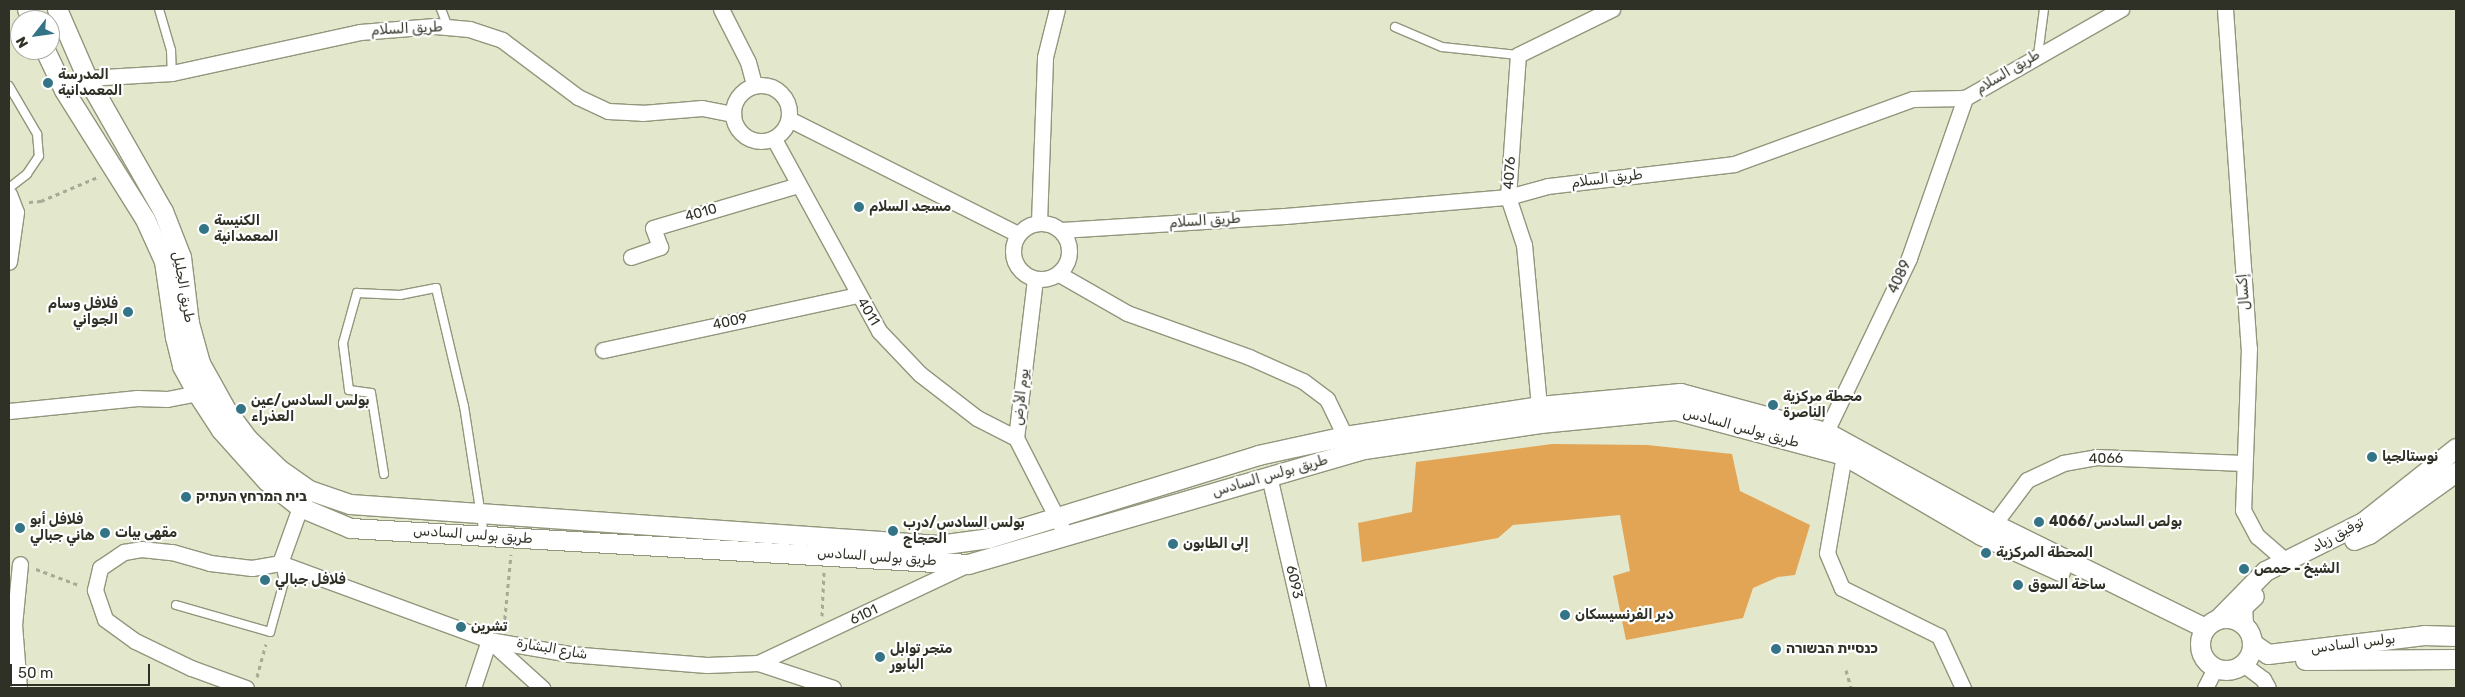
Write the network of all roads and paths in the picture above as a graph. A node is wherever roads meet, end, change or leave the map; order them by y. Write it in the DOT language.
graph roads {
  1 [pos="56,9"];
  2 [pos="159,9"];
  3 [pos="441,9"];
  4 [pos="721,9"];
  5 [pos="1057,9"];
  6 [pos="1612,9"];
  7 [pos="2044,9"];
  8 [pos="2121,9"];
  9 [pos="2225,9"];
  10 [pos="448,27"];
  11 [pos="1395,27"];
  12 [pos="1518,54"];
  13 [pos="2038,55"];
  14 [pos="50,60"];
  15 [pos="172,73"];
  16 [pos="87,78"];
  17 [pos="754,85"];
  18 [pos="9,86"];
  19 [pos="64,90"];
  20 [pos="1965,98"];
  21 [pos="733,114"];
  22 [pos="789,119"];
  23 [pos="774,139"];
  24 [pos="114,168"];
  25 [pos="798,185"];
  26 [pos="9,188"];
  27 [pos="1508,197"];
  28 [pos="11,199"];
  29 [pos="1039,222"];
  30 [pos="1061,230"];
  31 [pos="1018,234"];
  32 [pos="631,257"];
  33 [pos="9,262"];
  34 [pos="1059,274"];
  35 [pos="1035,279"];
  36 [pos="858,295"];
  37 [pos="603,350"];
  38 [pos="197,393"];
  39 [pos="9,411"];
  40 [pos="1540,414"];
  41 [pos="1826,432"];
  42 [pos="1345,436"];
  43 [pos="1016,438"];
  44 [pos="2456,448"];
  45 [pos="1817,449"];
  46 [pos="1364,450"];
  47 [pos="1844,455"];
  48 [pos="2244,462"];
  49 [pos="2456,472"];
  50 [pos="384,474"];
  51 [pos="1269,476"];
  52 [pos="309,490"];
  53 [pos="300,507"];
  54 [pos="481,511"];
  55 [pos="1055,516"];
  56 [pos="1994,524"];
  57 [pos="1065,534"];
  58 [pos="484,535"];
  59 [pos="512,538"];
  60 [pos="824,554"];
  61 [pos="2285,560"];
  62 [pos="280,563"];
  63 [pos="20,564"];
  64 [pos="968,564"];
  65 [pos="95,590"];
  66 [pos="176,605"];
  67 [pos="2243,624"];
  68 [pos="2208,628"];
  69 [pos="270,632"];
  70 [pos="822,634"];
  71 [pos="2456,636"];
  72 [pos="495,640"];
  73 [pos="2248,655"];
  74 [pos="2456,659"];
  75 [pos="758,663"];
  76 [pos="2215,668"];
  77 [pos="1846,670"];
  78 [pos="251,684"];
  79 [pos="19,688"];
  80 [pos="473,688"];
  81 [pos="542,688"];
  82 [pos="833,688"];
  83 [pos="1318,688"];
  84 [pos="1851,688"];
  85 [pos="1963,688"];
  86 [pos="2205,688"];
  87 [pos="2268,688"];
  1 -- 16 [label="street, طريق الجليل"];
  2 -- 15 [label="lane"];
  3 -- 10 [label="lane"];
  4 -- 17 [label="street"];
  5 -- 29 [label="street"];
  6 -- 12 [label="street"];
  7 -- 13 [label="lane"];
  8 -- 13 [label="street, طريق السلام"];
  9 -- 48 [label="street, إكسال"];
  10 -- 15 [label="street, طريق السلام"];
  10 -- 21 [label="street, طريق السلام"];
  11 -- 12 [label="lane"];
  12 -- 27 [label="street, 4076"];
  13 -- 20 [label="street, طريق السلام"];
  14 -- 19 [label="street, طريق الجليل"];
  15 -- 16 [label="street, طريق السلام"];
  16 -- 19 [label="street, طريق السلام"];
  16 -- 52 [label="street, طريق الجليل"];
  17 -- 21 [label="street"];
  17 -- 22 [label="street"];
  18 -- 26 [label="lane"];
  19 -- 24 [label="street, طريق الجليل"];
  20 -- 27 [label="street, طريق السلام"];
  20 -- 41 [label="street, 4089"];
  21 -- 23 [label="street"];
  22 -- 23 [label="street"];
  22 -- 31 [label="street"];
  23 -- 25 [label="street, 4011"];
  24 -- 28 [label="path"];
  24 -- 38 [label="street, طريق الجليل"];
  25 -- 32 [label="street, 4010"];
  25 -- 36 [label="street, 4011"];
  27 -- 30 [label="street, طريق السلام"];
  27 -- 40 [label="street, 4076"];
  28 -- 33 [label="street"];
  29 -- 30 [label="street"];
  29 -- 31 [label="street"];
  30 -- 34 [label="street"];
  31 -- 35 [label="street"];
  34 -- 35 [label="street"];
  34 -- 42 [label="street"];
  35 -- 43 [label="street, يوم الأرض"];
  36 -- 37 [label="street, 4009"];
  36 -- 43 [label="street, 4011"];
  38 -- 39 [label="street"];
  38 -- 53 [label="street, طريق الجليل"];
  40 -- 41 [label="street, طريق بولس السادس"];
  40 -- 42 [label="street, طريق بولس السادس"];
  40 -- 45 [label="street, طريق بولس السادس"];
  40 -- 46 [label="street, طريق بولس السادس"];
  41 -- 45 [label="street, 4089"];
  41 -- 56 [label="street, طريق بولس السادس"];
  42 -- 46 [label="street"];
  42 -- 55 [label="street, طريق بولس السادس"];
  43 -- 55 [label="street, يوم الأرض"];
  44 -- 61 [label="street, توفيق زياد"];
  45 -- 47 [label="street, طريق بولس السادس"];
  46 -- 51 [label="street, طريق بولس السادس"];
  47 -- 68 [label="street, طريق بولس السادس"];
  47 -- 85 [label="street"];
  48 -- 56 [label="street, 4066"];
  48 -- 61 [label="street, إكسال"];
  49 -- 67 [label="street, توفيق زياد"];
  50 -- 54 [label="lane"];
  51 -- 57 [label="street, طريق بولس السادس"];
  51 -- 83 [label="street, 6093"];
  52 -- 53 [label="street"];
  52 -- 54 [label="street, طريق بولس السادس"];
  53 -- 58 [label="street, طريق بولس السادس"];
  53 -- 62 [label="street"];
  54 -- 55 [label="street, طريق بولس السادس"];
  54 -- 58 [label="lane"];
  55 -- 57 [label="street, يوم الأرض"];
  56 -- 68 [label="street, طريق بولس السادس"];
  57 -- 64 [label="street, طريق بولس السادس"];
  58 -- 59 [label="street, طريق بولس السادس"];
  59 -- 60 [label="street, طريق بولس السادس"];
  59 -- 72 [label="path"];
  60 -- 64 [label="street, طريق بولس السادس"];
  60 -- 70 [label="path"];
  61 -- 68 [label="street, توفيق زياد"];
  62 -- 65 [label="street"];
  62 -- 69 [label="lane"];
  62 -- 72 [label="street, شارع البشارة"];
  63 -- 65 [label="path"];
  63 -- 79 [label="street"];
  64 -- 70 [label="street, 6101"];
  65 -- 78 [label="street"];
  66 -- 69 [label="lane"];
  67 -- 68 [label="street"];
  67 -- 73 [label="street"];
  68 -- 76 [label="street"];
  69 -- 78 [label="path"];
  70 -- 75 [label="street, 6101"];
  71 -- 73 [label="street, بولس السادس"];
  72 -- 75 [label="street, شارع البشارة"];
  72 -- 80 [label="street"];
  72 -- 81 [label="street"];
  73 -- 74 [label="street, بولس السادس"];
  73 -- 76 [label="street"];
  73 -- 87 [label="street"];
  75 -- 82 [label="street, شارع البشارة"];
  76 -- 86 [label="street"];
  77 -- 84 [label="path"];
}
